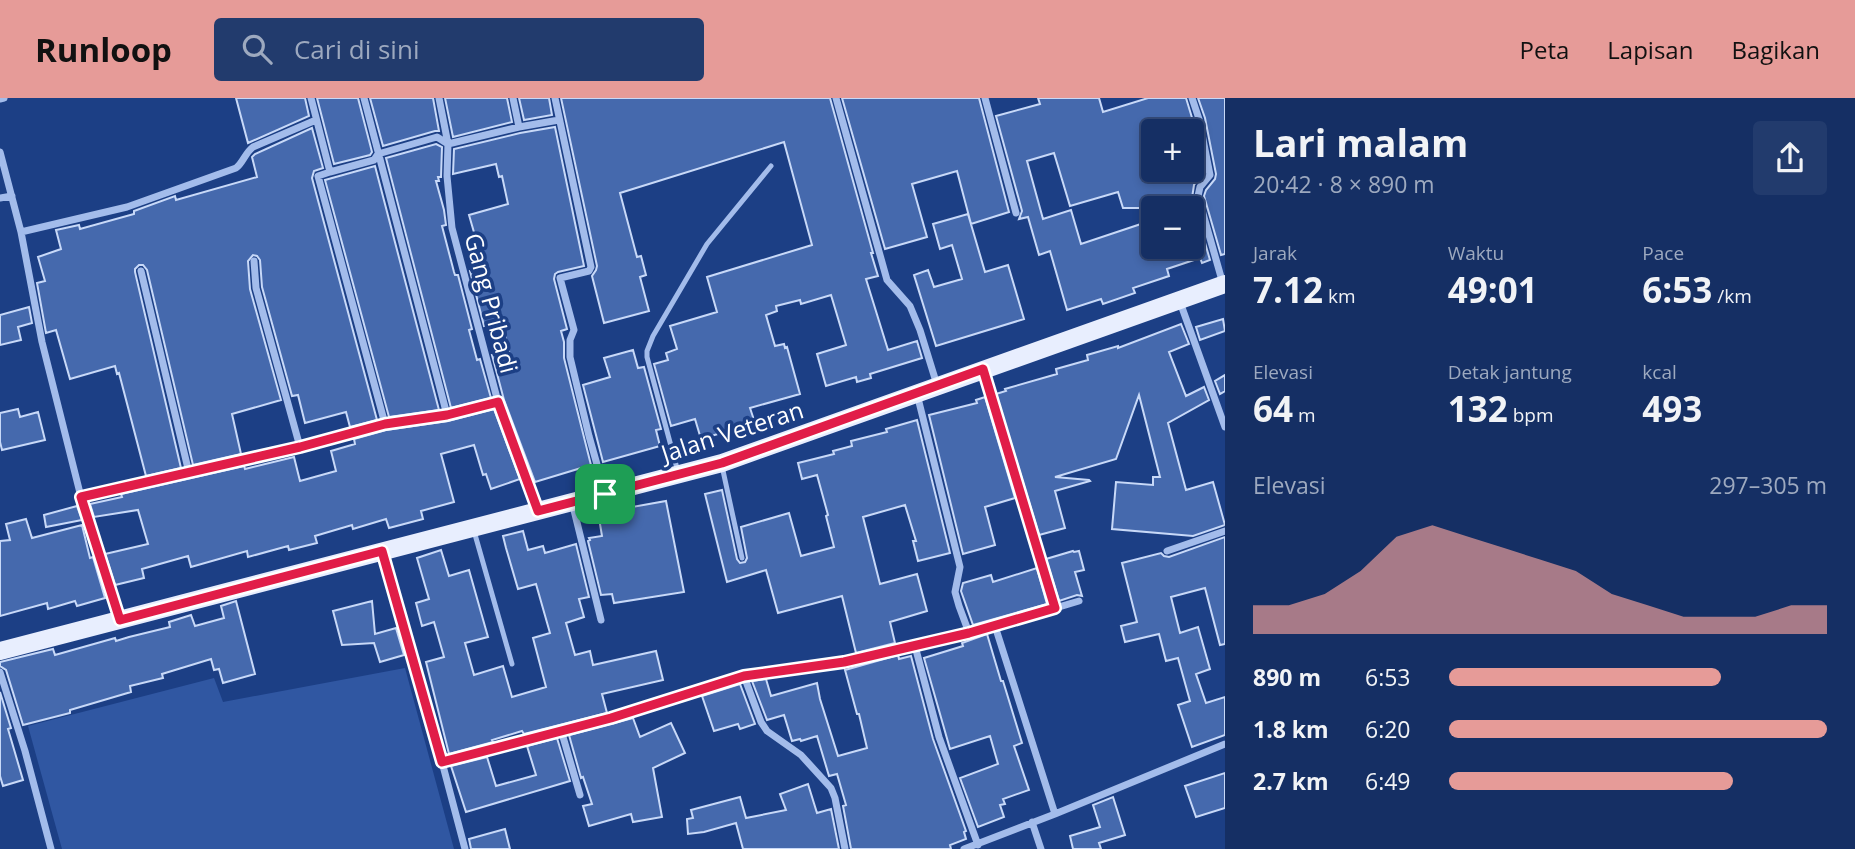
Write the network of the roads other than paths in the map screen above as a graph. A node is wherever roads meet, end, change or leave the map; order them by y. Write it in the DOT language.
graph roads {
  1 [pos="311,98"];
  2 [pos="364,98"];
  3 [pos="439,98"];
  4 [pos="513,98"];
  5 [pos="555,98"];
  6 [pos="836,98"];
  7 [pos="985,98"];
  8 [pos="1192,98"];
  9 [pos="316,120"];
  10 [pos="559,120"];
  11 [pos="519,127"];
  12 [pos="448,144"];
  13 [pos="0,152"];
  14 [pos="378,154"];
  15 [pos="771,166"];
  16 [pos="330,172"];
  17 [pos="12,196"];
  18 [pos="0,198"];
  19 [pos="1016,212"];
  20 [pos="22,232"];
  21 [pos="254,261"];
  22 [pos="141,271"];
  23 [pos="1224,285"];
  24 [pos="1180,302"];
  25 [pos="983,369"];
  26 [pos="937,386"];
  27 [pos="917,394"];
  28 [pos="498,402"];
  29 [pos="447,415"];
  30 [pos="385,424"];
  31 [pos="1225,427"];
  32 [pos="300,447"];
  33 [pos="722,463"];
  34 [pos="189,473"];
  35 [pos="679,475"];
  36 [pos="605,494"];
  37 [pos="81,497"];
  38 [pos="572,502"];
  39 [pos="538,511"];
  40 [pos="473,528"];
  41 [pos="1225,531"];
  42 [pos="382,551"];
  43 [pos="1167,551"];
  44 [pos="742,558"];
  45 [pos="1079,601"];
  46 [pos="1055,608"];
  47 [pos="120,620"];
  48 [pos="601,620"];
  49 [pos="995,626"];
  50 [pos="969,633"];
  51 [pos="915,646"];
  52 [pos="0,651"];
  53 [pos="512,664"];
  54 [pos="0,672"];
  55 [pos="744,676"];
  56 [pos="561,730"];
  57 [pos="1224,747"];
  58 [pos="442,762"];
  59 [pos="580,795"];
  60 [pos="1055,814"];
  61 [pos="1032,822"];
  62 [pos="978,845"];
  63 [pos="51,849"];
  64 [pos="464,849"];
  65 [pos="845,849"];
  66 [pos="964,849"];
  67 [pos="1041,849"];
  1 -- 9 [label="street"];
  2 -- 14 [label="street"];
  3 -- 12 [label="street, Gang Pribadi"];
  4 -- 11 [label="street"];
  5 -- 10 [label="street"];
  6 -- 26 [label="street"];
  7 -- 19 [label="street"];
  8 -- 23 [label="street"];
  9 -- 16 [label="street"];
  9 -- 20 [label="street"];
  10 -- 11 [label="street"];
  10 -- 36 [label="street"];
  11 -- 12 [label="street"];
  12 -- 14 [label="street"];
  12 -- 28 [label="street, Gang Pribadi"];
  13 -- 17 [label="street"];
  14 -- 16 [label="street"];
  14 -- 29 [label="street"];
  15 -- 35 [label="lane"];
  16 -- 30 [label="street"];
  17 -- 18 [label="street"];
  17 -- 20 [label="street"];
  20 -- 37 [label="street"];
  21 -- 32 [label="street"];
  22 -- 34 [label="street"];
  23 -- 24 [label="main road, Jalan Veteran"];
  24 -- 25 [label="main road, Jalan Veteran"];
  24 -- 31 [label="street"];
  25 -- 26 [label="main road, Jalan Veteran"];
  25 -- 46 [label="street"];
  26 -- 27 [label="main road, Jalan Veteran"];
  27 -- 33 [label="main road, Jalan Veteran"];
  27 -- 50 [label="street"];
  28 -- 29 [label="street"];
  28 -- 39 [label="street, Gang Pribadi"];
  29 -- 30 [label="street"];
  30 -- 32 [label="street"];
  32 -- 34 [label="street"];
  33 -- 35 [label="main road, Jalan Veteran"];
  33 -- 44 [label="lane"];
  34 -- 37 [label="street"];
  35 -- 36 [label="main road, Jalan Veteran"];
  36 -- 38 [label="main road, Jalan Veteran"];
  37 -- 47 [label="street"];
  38 -- 39 [label="main road, Jalan Veteran"];
  38 -- 48 [label="street"];
  39 -- 40 [label="main road, Jalan Veteran"];
  40 -- 42 [label="main road, Jalan Veteran"];
  40 -- 53 [label="lane"];
  41 -- 43 [label="street"];
  42 -- 47 [label="main road, Jalan Veteran"];
  42 -- 58 [label="street"];
  45 -- 46 [label="street"];
  46 -- 49 [label="street"];
  47 -- 52 [label="main road, Jalan Veteran"];
  49 -- 50 [label="street"];
  49 -- 60 [label="street"];
  50 -- 51 [label="street"];
  51 -- 55 [label="street"];
  51 -- 62 [label="street"];
  54 -- 63 [label="street"];
  55 -- 56 [label="street"];
  55 -- 65 [label="street"];
  56 -- 58 [label="street"];
  56 -- 59 [label="street"];
  57 -- 60 [label="street"];
  58 -- 64 [label="street"];
  60 -- 61 [label="street"];
  61 -- 62 [label="street"];
  61 -- 67 [label="street"];
  62 -- 66 [label="street"];
}
